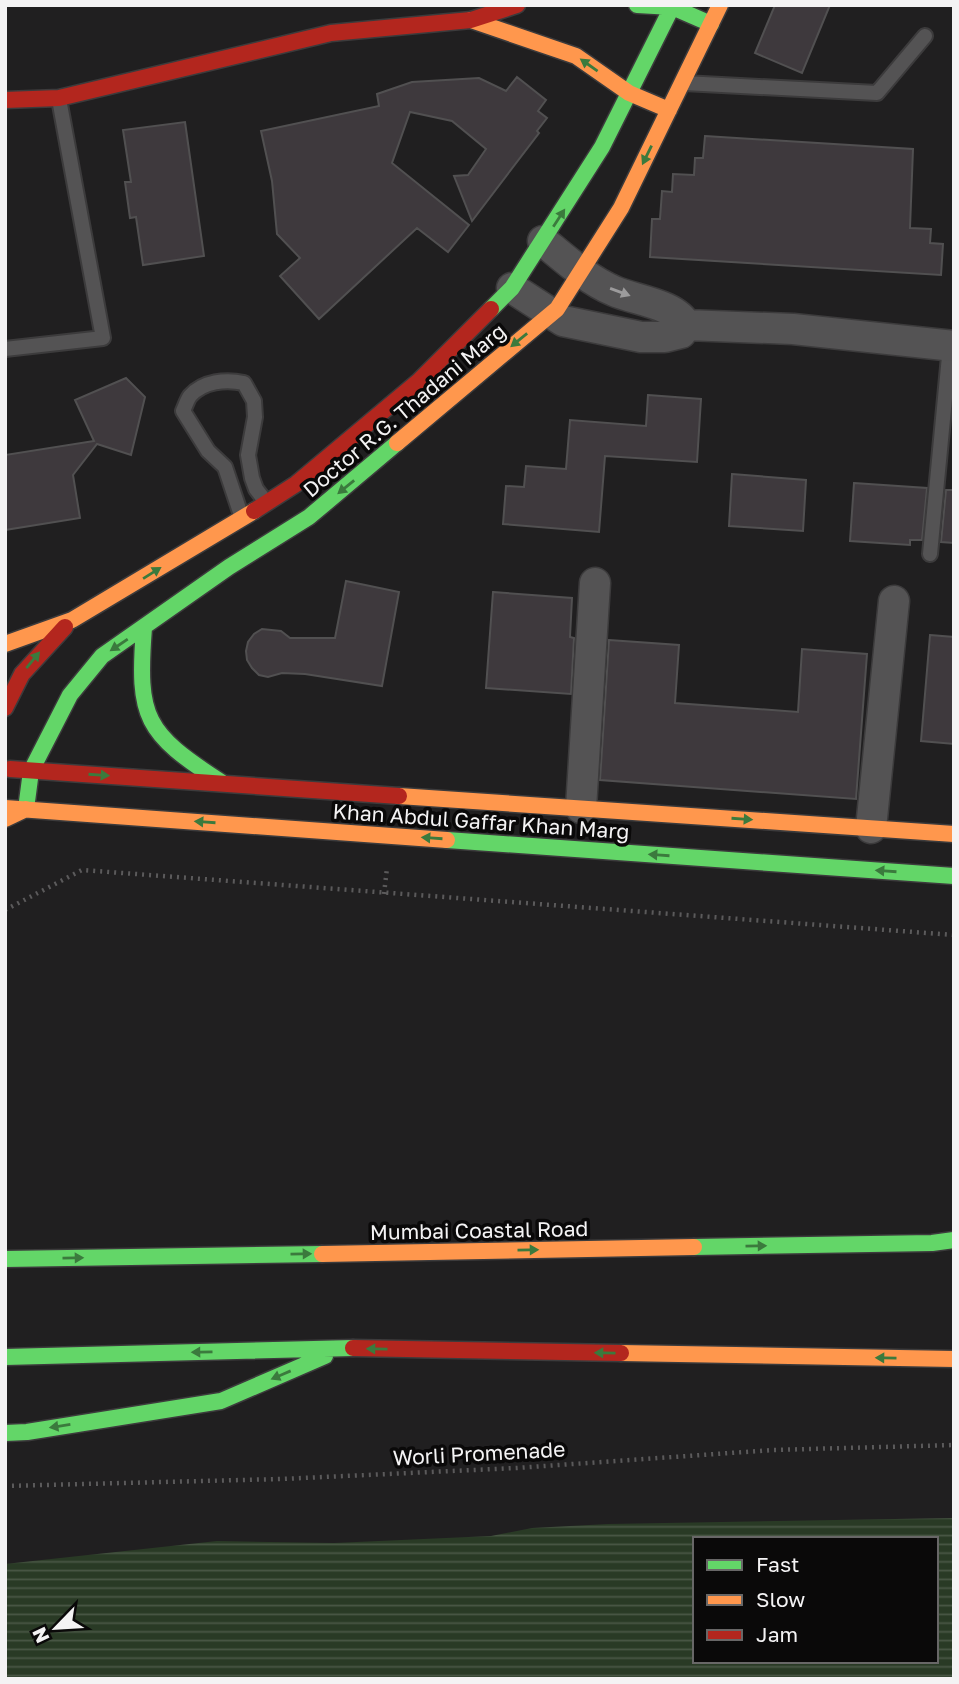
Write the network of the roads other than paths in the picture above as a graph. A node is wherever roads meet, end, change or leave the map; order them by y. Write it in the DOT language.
graph roads {
  1 [pos="517,5"];
  2 [pos="638,5"];
  3 [pos="720,5"];
  4 [pos="672,6"];
  5 [pos="471,20"];
  6 [pos="710,24"];
  7 [pos="925,36"];
  8 [pos="682,83"];
  9 [pos="629,93"];
  10 [pos="59,99"];
  11 [pos="5,100"];
  12 [pos="669,110"];
  13 [pos="543,242"];
  14 [pos="581,271"];
  15 [pos="512,288"];
  16 [pos="551,314"];
  17 [pos="686,325"];
  18 [pos="952,346"];
  19 [pos="5,349"];
  20 [pos="378,438"];
  21 [pos="267,503"];
  22 [pos="242,518"];
  23 [pos="930,554"];
  24 [pos="595,583"];
  25 [pos="894,601"];
  26 [pos="72,620"];
  27 [pos="144,628"];
  28 [pos="5,643"];
  29 [pos="5,708"];
  30 [pos="5,769"];
  31 [pos="31,771"];
  32 [pos="224,784"];
  33 [pos="5,808"];
  34 [pos="580,808"];
  35 [pos="26,809"];
  36 [pos="5,819"];
  37 [pos="871,828"];
  38 [pos="954,834"];
  39 [pos="954,876"];
  40 [pos="954,1240"];
  41 [pos="5,1259"];
  42 [pos="343,1348"];
  43 [pos="5,1357"];
  44 [pos="954,1359"];
  45 [pos="5,1433"];
  1 -- 5 [label="main road"];
  2 -- 4 [label="main road"];
  3 -- 6 [label="main road, Doctor R.G. Thadani Marg"];
  4 -- 6 [label="main road"];
  4 -- 9 [label="main road, Doctor R.G. Thadani Marg"];
  9 -- 5 [label="main road, one-way"];
  5 -- 10 [label="main road"];
  6 -- 8 [label="main road, Doctor R.G. Thadani Marg"];
  7 -- 8 [label="lane"];
  8 -- 12 [label="main road, Doctor R.G. Thadani Marg"];
  9 -- 12 [label="main road"];
  13 -- 9 [label="main road, Doctor R.G. Thadani Marg, one-way"];
  10 -- 11 [label="main road"];
  10 -- 19 [label="lane"];
  12 -- 14 [label="main road, Doctor R.G. Thadani Marg, one-way"];
  13 -- 14 [label="street"];
  13 -- 15 [label="main road, Doctor R.G. Thadani Marg"];
  14 -- 16 [label="main road, Doctor R.G. Thadani Marg"];
  14 -- 17 [label="street, one-way"];
  15 -- 16 [label="street"];
  15 -- 20 [label="main road, Doctor R.G. Thadani Marg"];
  16 -- 17 [label="street"];
  16 -- 20 [label="main road, Doctor R.G. Thadani Marg, one-way"];
  17 -- 18 [label="street"];
  18 -- 23 [label="lane"];
  20 -- 21 [label="main road, Doctor R.G. Thadani Marg"];
  20 -- 27 [label="main road, Doctor R.G. Thadani Marg, one-way"];
  21 -- 22 [label="main road, Doctor R.G. Thadani Marg"];
  21 -- 22 [label="lane"];
  26 -- 22 [label="main road, Doctor R.G. Thadani Marg, one-way"];
  24 -- 34 [label="street"];
  25 -- 37 [label="street"];
  26 -- 28 [label="main road"];
  29 -- 26 [label="main road, one-way"];
  27 -- 31 [label="main road, Doctor R.G. Thadani Marg, one-way"];
  27 -- 32 [label="main road"];
  30 -- 31 [label="main road, Khan Abdul Gaffar Khan Marg"];
  31 -- 32 [label="main road, Khan Abdul Gaffar Khan Marg, one-way"];
  31 -- 35 [label="main road, Doctor R.G. Thadani Marg"];
  32 -- 34 [label="main road, Khan Abdul Gaffar Khan Marg"];
  33 -- 35 [label="main road, Khan Abdul Gaffar Khan Marg"];
  34 -- 37 [label="main road, Khan Abdul Gaffar Khan Marg, one-way"];
  35 -- 36 [label="main road"];
  39 -- 35 [label="main road, Khan Abdul Gaffar Khan Marg, one-way"];
  37 -- 38 [label="main road, Khan Abdul Gaffar Khan Marg"];
  41 -- 40 [label="main road, Mumbai Coastal Road, one-way"];
  42 -- 43 [label="main road, one-way"];
  44 -- 42 [label="main road, one-way"];
  42 -- 45 [label="main road, one-way"];
}
